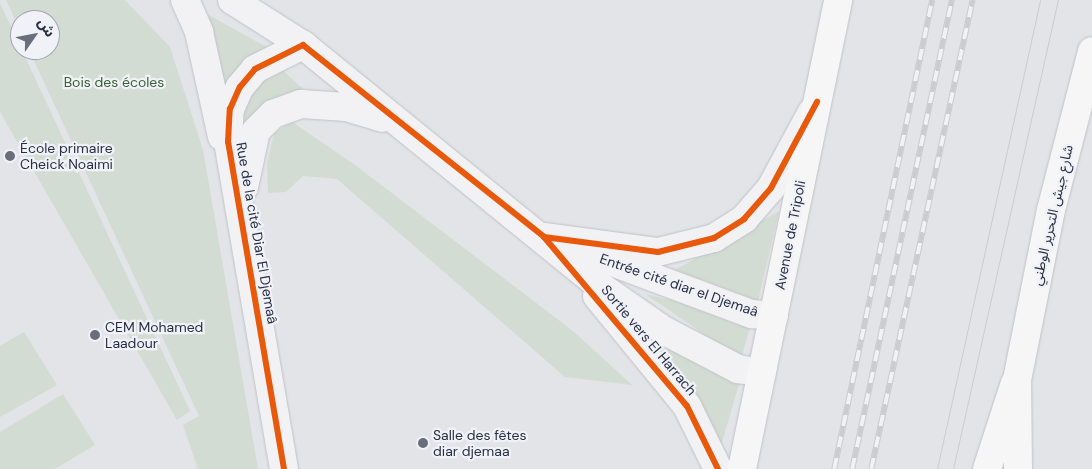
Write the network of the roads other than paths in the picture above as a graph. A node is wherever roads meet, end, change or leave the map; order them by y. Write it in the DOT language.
graph roads {
  1 [pos="185,0"];
  2 [pos="232,0"];
  3 [pos="838,0"];
  4 [pos="303,46"];
  5 [pos="1092,51"];
  6 [pos="817,102"];
  7 [pos="393,121"];
  8 [pos="242,218"];
  9 [pos="544,237"];
  10 [pos="774,316"];
  11 [pos="762,373"];
  12 [pos="1016,380"];
  13 [pos="284,469"];
  14 [pos="718,469"];
  15 [pos="742,469"];
  16 [pos="986,469"];
  17 [pos="1018,469"];
  1 -- 8 [label="street"];
  2 -- 4 [label="street"];
  3 -- 6 [label="main road, Avenue de Tripoli"];
  4 -- 7 [label="street, Rue de la cité Diar El Djemaâ"];
  4 -- 8 [label="street, Rue de la cité Diar El Djemaâ"];
  5 -- 12 [label="main road, شارع جيش التحرير الوطني"];
  6 -- 9 [label="street, Entrée cité diar el Djemaâ"];
  6 -- 10 [label="main road, Avenue de Tripoli"];
  7 -- 8 [label="street, Rue de la cité Diar El Djemaâ"];
  7 -- 9 [label="street, Rue de la cité Diar El Djemaâ"];
  8 -- 13 [label="street, Rue de la cité Diar El Djemaâ"];
  9 -- 10 [label="street, Entrée cité diar el Djemaâ"];
  9 -- 11 [label="street"];
  9 -- 14 [label="street, Sortie vers El Harrach"];
  10 -- 11 [label="main road, Avenue de Tripoli"];
  11 -- 15 [label="main road, Avenue de Tripoli"];
  12 -- 16 [label="main road"];
  12 -- 17 [label="main road"];
}
